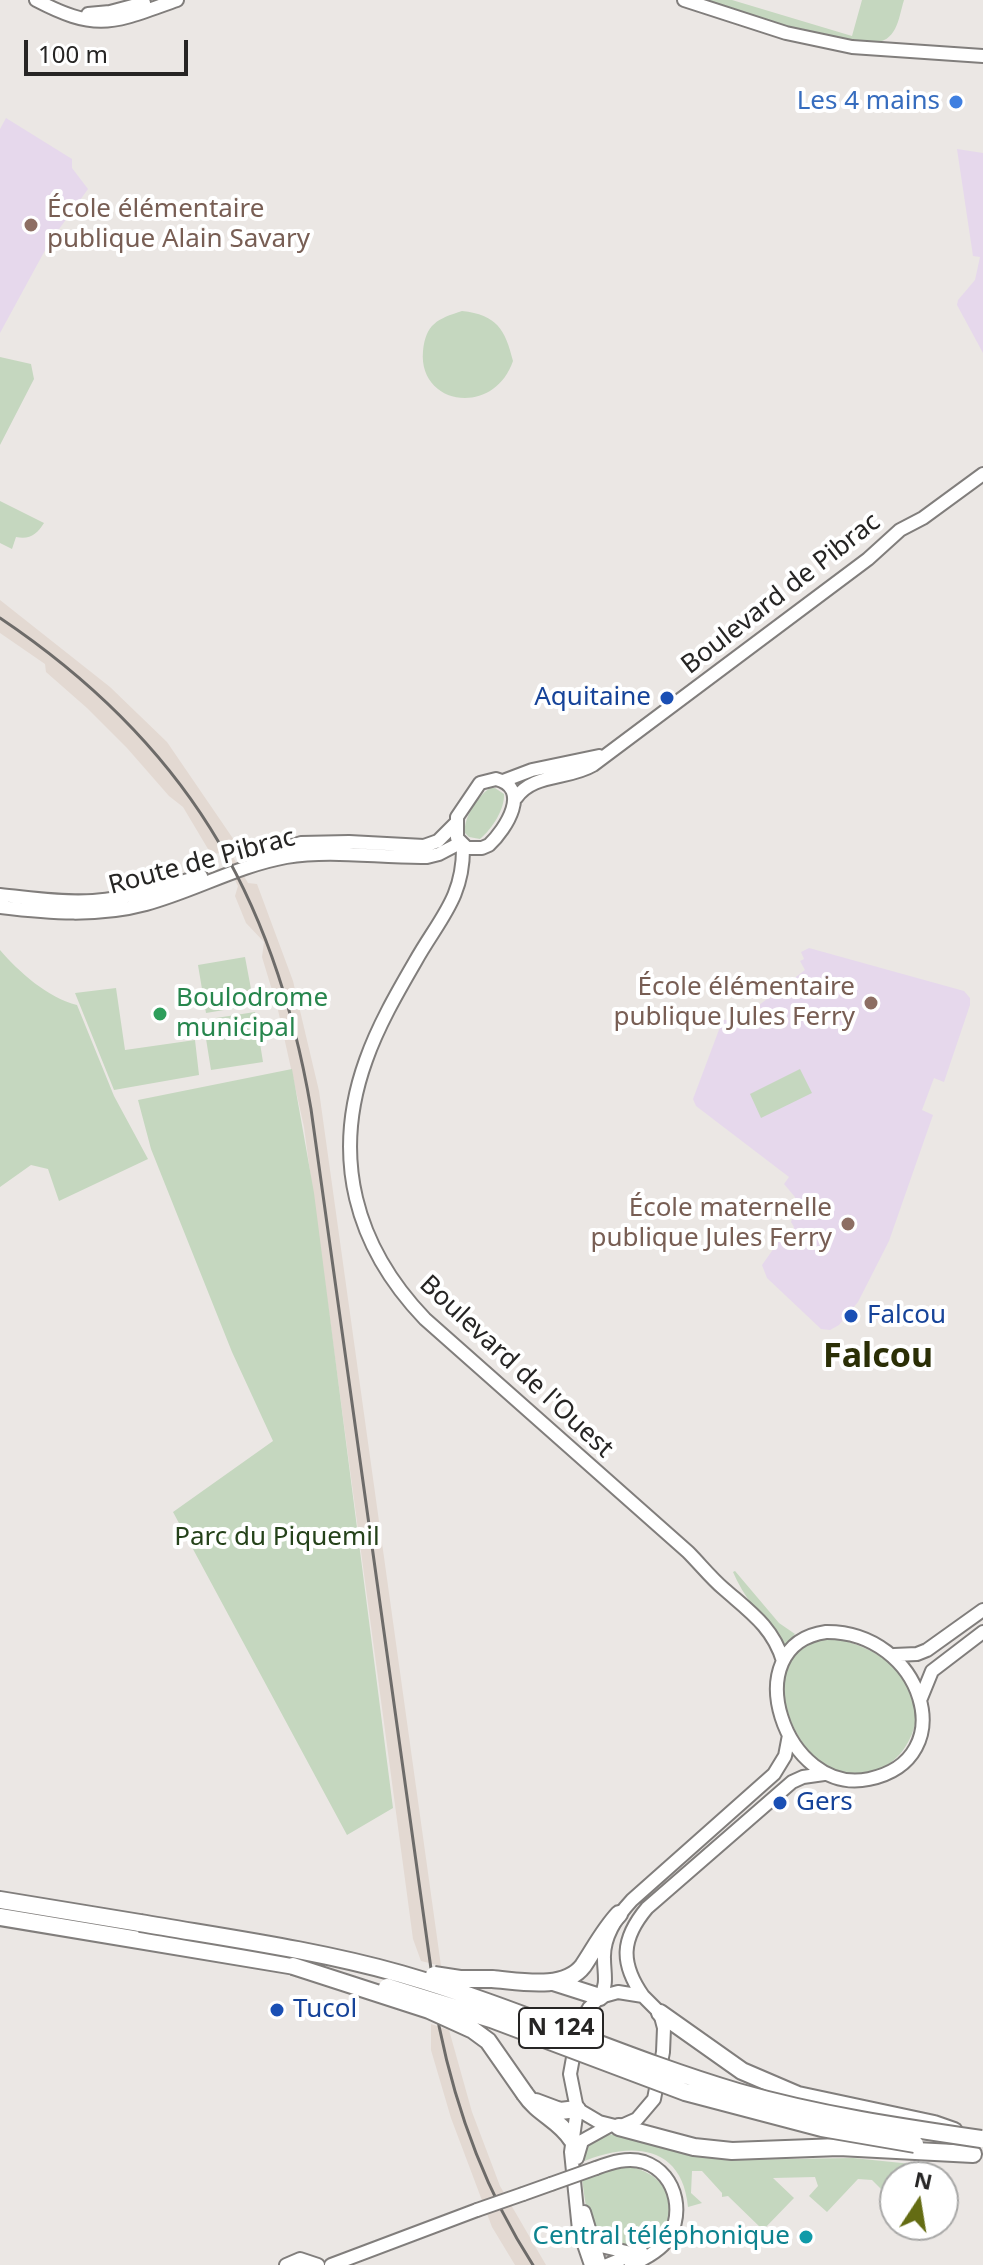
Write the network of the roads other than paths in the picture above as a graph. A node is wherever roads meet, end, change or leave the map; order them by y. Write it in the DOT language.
graph roads {
  1 [pos="36,0"];
  2 [pos="155,0"];
  3 [pos="177,0"];
  4 [pos="684,0"];
  5 [pos="67,14"];
  6 [pos="983,56"];
  7 [pos="983,474"];
  8 [pos="609,752"];
  9 [pos="503,781"];
  10 [pos="516,798"];
  11 [pos="455,824"];
  12 [pos="462,844"];
  13 [pos="439,854"];
  14 [pos="463,860"];
  15 [pos="0,895"];
  16 [pos="0,907"];
  17 [pos="983,1610"];
  18 [pos="983,1632"];
  19 [pos="894,1655"];
  20 [pos="783,1661"];
  21 [pos="921,1698"];
  22 [pos="789,1735"];
  23 [pos="824,1774"];
  24 [pos="0,1900"];
  25 [pos="619,1914"];
  26 [pos="0,1917"];
  27 [pos="136,1931"];
  28 [pos="265,1944"];
  29 [pos="293,1966"];
  30 [pos="552,1981"];
  31 [pos="643,1996"];
  32 [pos="600,1997"];
  33 [pos="660,2013"];
  34 [pos="525,2094"];
  35 [pos="577,2109"];
  36 [pos="614,2126"];
  37 [pos="572,2140"];
  38 [pos="980,2147"];
  39 [pos="587,2225"];
  40 [pos="671,2231"];
  41 [pos="639,2252"];
  42 [pos="286,2265"];
  43 [pos="318,2265"];
  44 [pos="331,2265"];
  45 [pos="591,2265"];
  46 [pos="600,2265"];
  47 [pos="607,2265"];
  48 [pos="631,2265"];
  1 -- 5 [label="street"];
  2 -- 5 [label="street"];
  3 -- 5 [label="street"];
  4 -- 6 [label="street"];
  7 -- 8 [label="street, Boulevard de Pibrac"];
  8 -- 9 [label="street, Boulevard de Pibrac"];
  8 -- 10 [label="street, Boulevard de Pibrac"];
  9 -- 10 [label="street"];
  9 -- 11 [label="street"];
  10 -- 12 [label="street"];
  11 -- 12 [label="street"];
  11 -- 15 [label="street, Route de Pibrac"];
  12 -- 13 [label="street, Route de Pibrac"];
  12 -- 14 [label="street, Boulevard de l'Ouest"];
  13 -- 14 [label="street"];
  13 -- 16 [label="street, Route de Pibrac"];
  14 -- 20 [label="street, Boulevard de l'Ouest"];
  17 -- 19 [label="street"];
  18 -- 21 [label="street"];
  19 -- 20 [label="street"];
  19 -- 21 [label="street"];
  20 -- 22 [label="street"];
  21 -- 23 [label="street"];
  22 -- 23 [label="street"];
  22 -- 25 [label="street"];
  23 -- 31 [label="street"];
  24 -- 27 [label="highway, N 124"];
  25 -- 30 [label="highway"];
  25 -- 32 [label="street"];
  26 -- 27 [label="highway, N 124"];
  27 -- 28 [label="highway, N 124, bridge"];
  27 -- 29 [label="highway, N 124"];
  28 -- 30 [label="highway, bridge"];
  28 -- 38 [label="highway, N 124, bridge"];
  29 -- 34 [label="highway, bridge"];
  29 -- 38 [label="highway, N 124, bridge"];
  30 -- 32 [label="highway"];
  31 -- 32 [label="street"];
  31 -- 33 [label="street"];
  32 -- 35 [label="street"];
  33 -- 36 [label="street"];
  33 -- 38 [label="highway"];
  34 -- 35 [label="highway"];
  34 -- 37 [label="highway"];
  35 -- 36 [label="street"];
  35 -- 37 [label="street"];
  36 -- 38 [label="highway"];
  36 -- 39 [label="street"];
  37 -- 45 [label="street"];
  39 -- 41 [label="street"];
  39 -- 46 [label="street"];
  40 -- 41 [label="street"];
  40 -- 44 [label="street, bridge"];
  40 -- 48 [label="street"];
  41 -- 47 [label="street"];
  42 -- 43 [label="street"];
}
